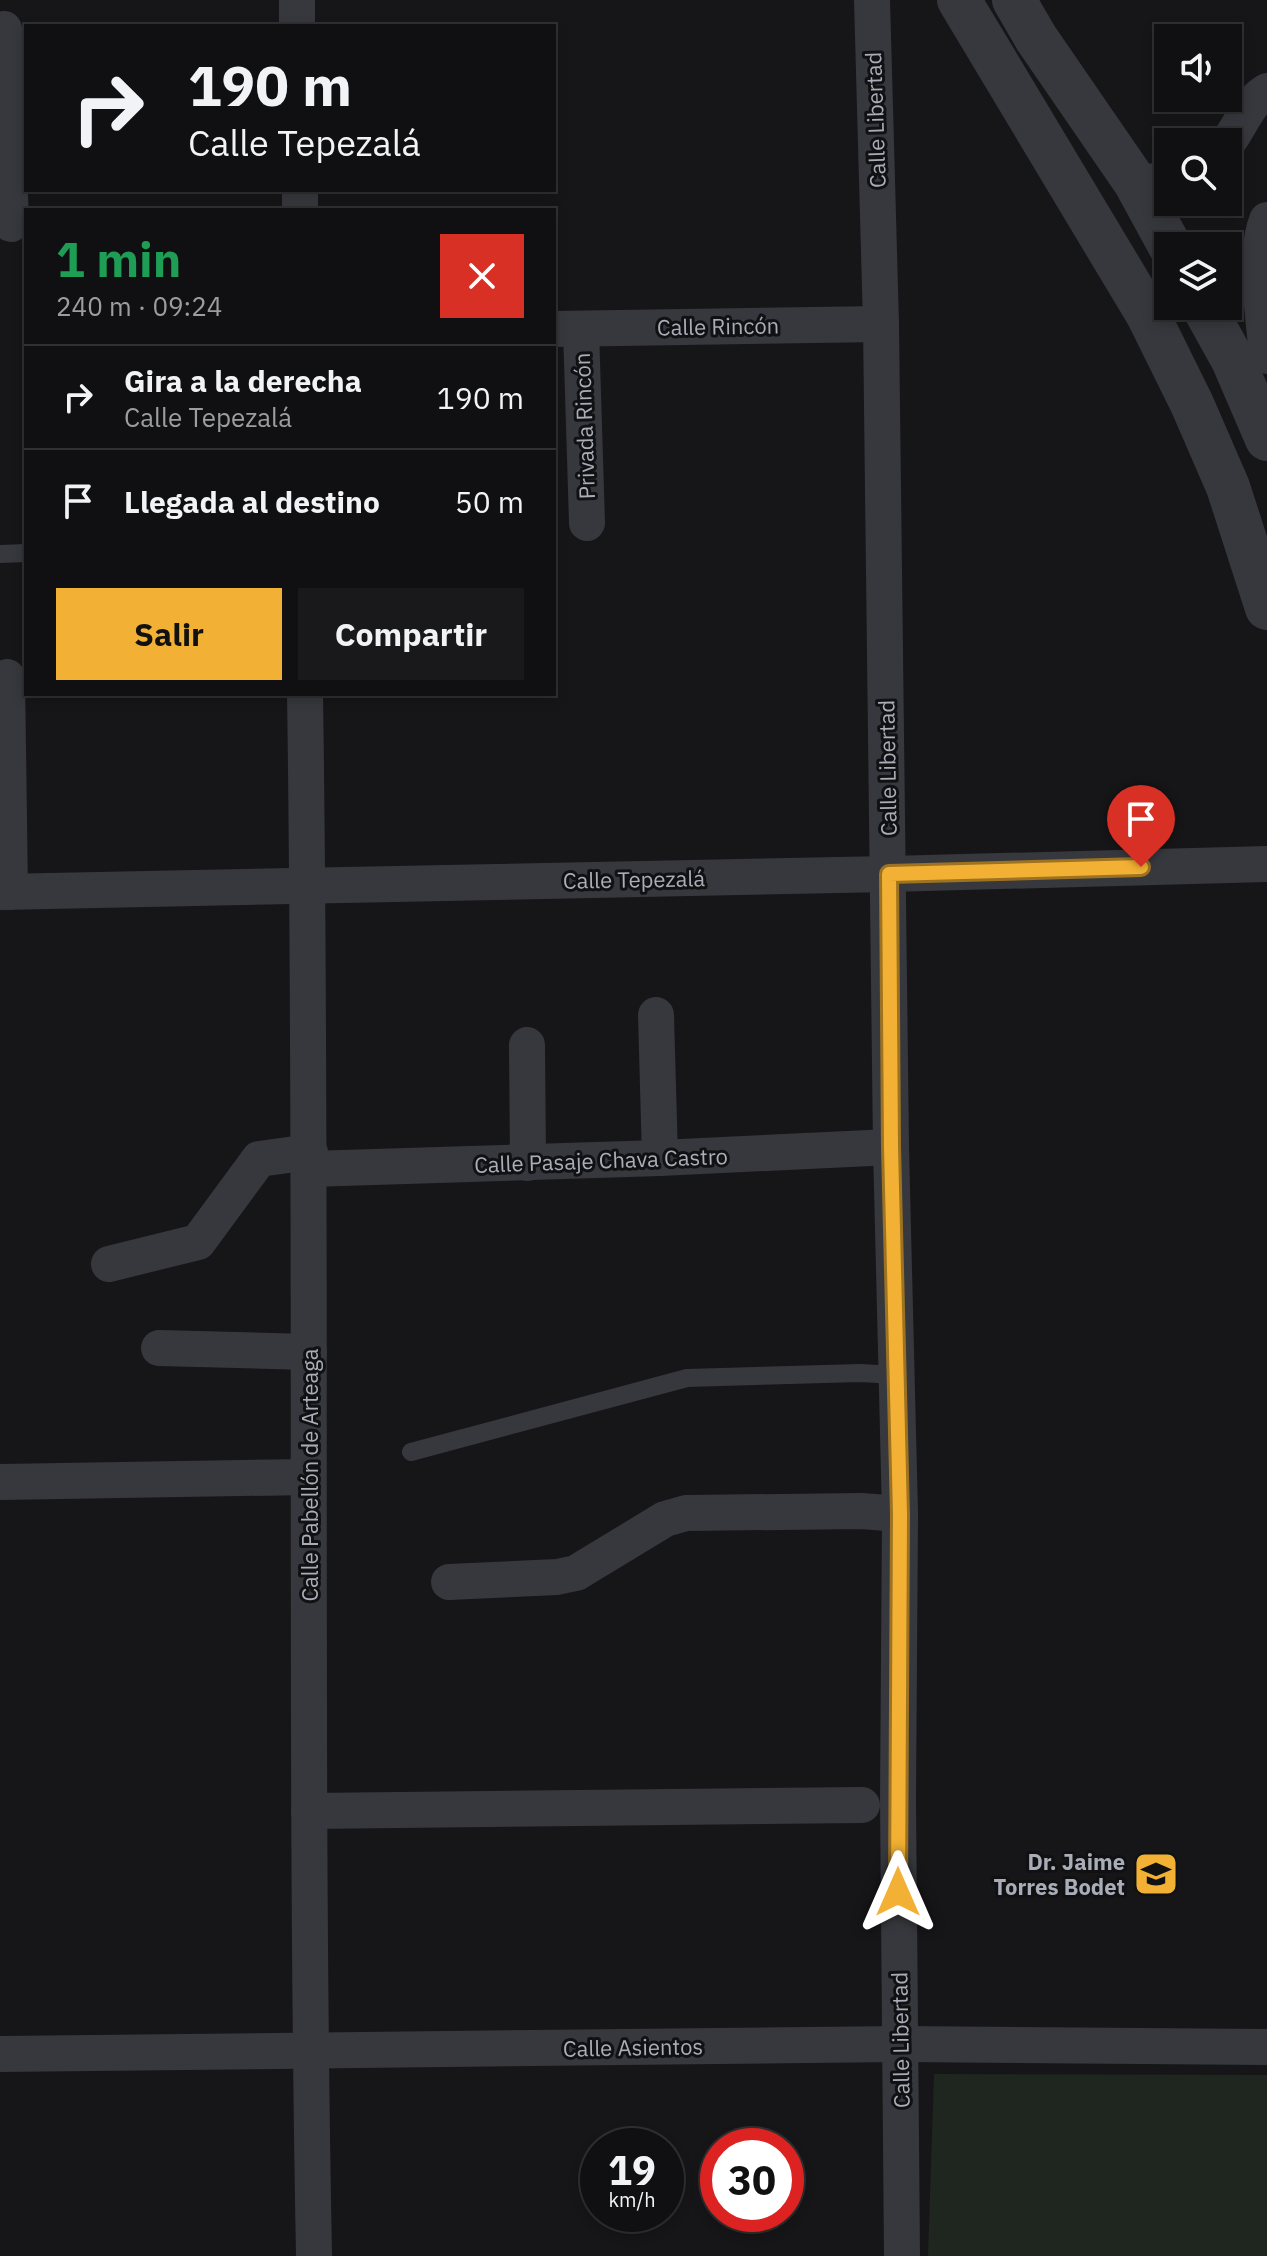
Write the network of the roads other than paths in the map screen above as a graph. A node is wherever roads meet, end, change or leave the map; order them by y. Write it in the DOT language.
graph roads {
  1 [pos="297,0"];
  2 [pos="872,0"];
  3 [pos="959,0"];
  4 [pos="1014,0"];
  5 [pos="1033,19"];
  6 [pos="297,24"];
  7 [pos="4,29"];
  8 [pos="1267,91"];
  9 [pos="1236,128"];
  10 [pos="17,136"];
  11 [pos="1151,181"];
  12 [pos="1267,220"];
  13 [pos="11,224"];
  14 [pos="1166,232"];
  15 [pos="1211,320"];
  16 [pos="881,324"];
  17 [pos="568,329"];
  18 [pos="1267,356"];
  19 [pos="1267,439"];
  20 [pos="587,523"];
  21 [pos="24,553"];
  22 [pos="0,554"];
  23 [pos="1267,608"];
  24 [pos="7,677"];
  25 [pos="305,696"];
  26 [pos="1267,864"];
  27 [pos="889,874"];
  28 [pos="308,886"];
  29 [pos="5,892"];
  30 [pos="656,1015"];
  31 [pos="527,1045"];
  32 [pos="891,1147"];
  33 [pos="660,1158"];
  34 [pos="310,1161"];
  35 [pos="528,1163"];
  36 [pos="109,1264"];
  37 [pos="159,1348"];
  38 [pos="309,1352"];
  39 [pos="897,1375"];
  40 [pos="411,1452"];
  41 [pos="308,1477"];
  42 [pos="0,1482"];
  43 [pos="900,1514"];
  44 [pos="449,1582"];
  45 [pos="862,1805"];
  46 [pos="309,1811"];
  47 [pos="900,2044"];
  48 [pos="1267,2047"];
  49 [pos="310,2050"];
  50 [pos="0,2054"];
  51 [pos="314,2256"];
  52 [pos="902,2256"];
  1 -- 6 [label="street"];
  2 -- 16 [label="street, Calle Libertad"];
  3 -- 23 [label="street"];
  4 -- 5 [label="street"];
  5 -- 11 [label="street"];
  7 -- 10 [label="street"];
  8 -- 9 [label="street"];
  10 -- 13 [label="street"];
  11 -- 14 [label="street"];
  12 -- 18 [label="street"];
  15 -- 19 [label="street"];
  16 -- 17 [label="street, Calle Rincón"];
  16 -- 27 [label="street, Calle Libertad"];
  17 -- 20 [label="street, Privada Rincón"];
  21 -- 22 [label="lane"];
  24 -- 29 [label="street"];
  25 -- 28 [label="street, Calle Pabellón de Arteaga"];
  26 -- 27 [label="street, Calle Tepezalá"];
  27 -- 28 [label="street, Calle Tepezalá"];
  27 -- 32 [label="street, Calle Libertad"];
  28 -- 29 [label="street, Calle Tepezalá"];
  28 -- 34 [label="street, Calle Pabellón de Arteaga"];
  30 -- 33 [label="street"];
  31 -- 35 [label="street"];
  32 -- 33 [label="street, Calle Pasaje Chava Castro"];
  32 -- 39 [label="street, Calle Libertad"];
  33 -- 35 [label="street, Calle Pasaje Chava Castro"];
  34 -- 35 [label="street, Calle Pasaje Chava Castro"];
  34 -- 36 [label="street, Calle Pasaje Chava Castro"];
  34 -- 38 [label="street, Calle Pabellón de Arteaga"];
  37 -- 38 [label="street"];
  38 -- 41 [label="street, Calle Pabellón de Arteaga"];
  39 -- 40 [label="lane"];
  39 -- 43 [label="street, Calle Libertad"];
  41 -- 42 [label="street"];
  41 -- 46 [label="street, Calle Pabellón de Arteaga"];
  43 -- 44 [label="street"];
  43 -- 47 [label="street, Calle Libertad"];
  45 -- 46 [label="street"];
  46 -- 49 [label="street, Calle Pabellón de Arteaga"];
  47 -- 48 [label="street, Calle Asientos"];
  47 -- 49 [label="street, Calle Asientos"];
  47 -- 52 [label="street, Calle Libertad"];
  49 -- 50 [label="street, Calle Asientos"];
  49 -- 51 [label="street, Calle Pabellón de Arteaga"];
}
